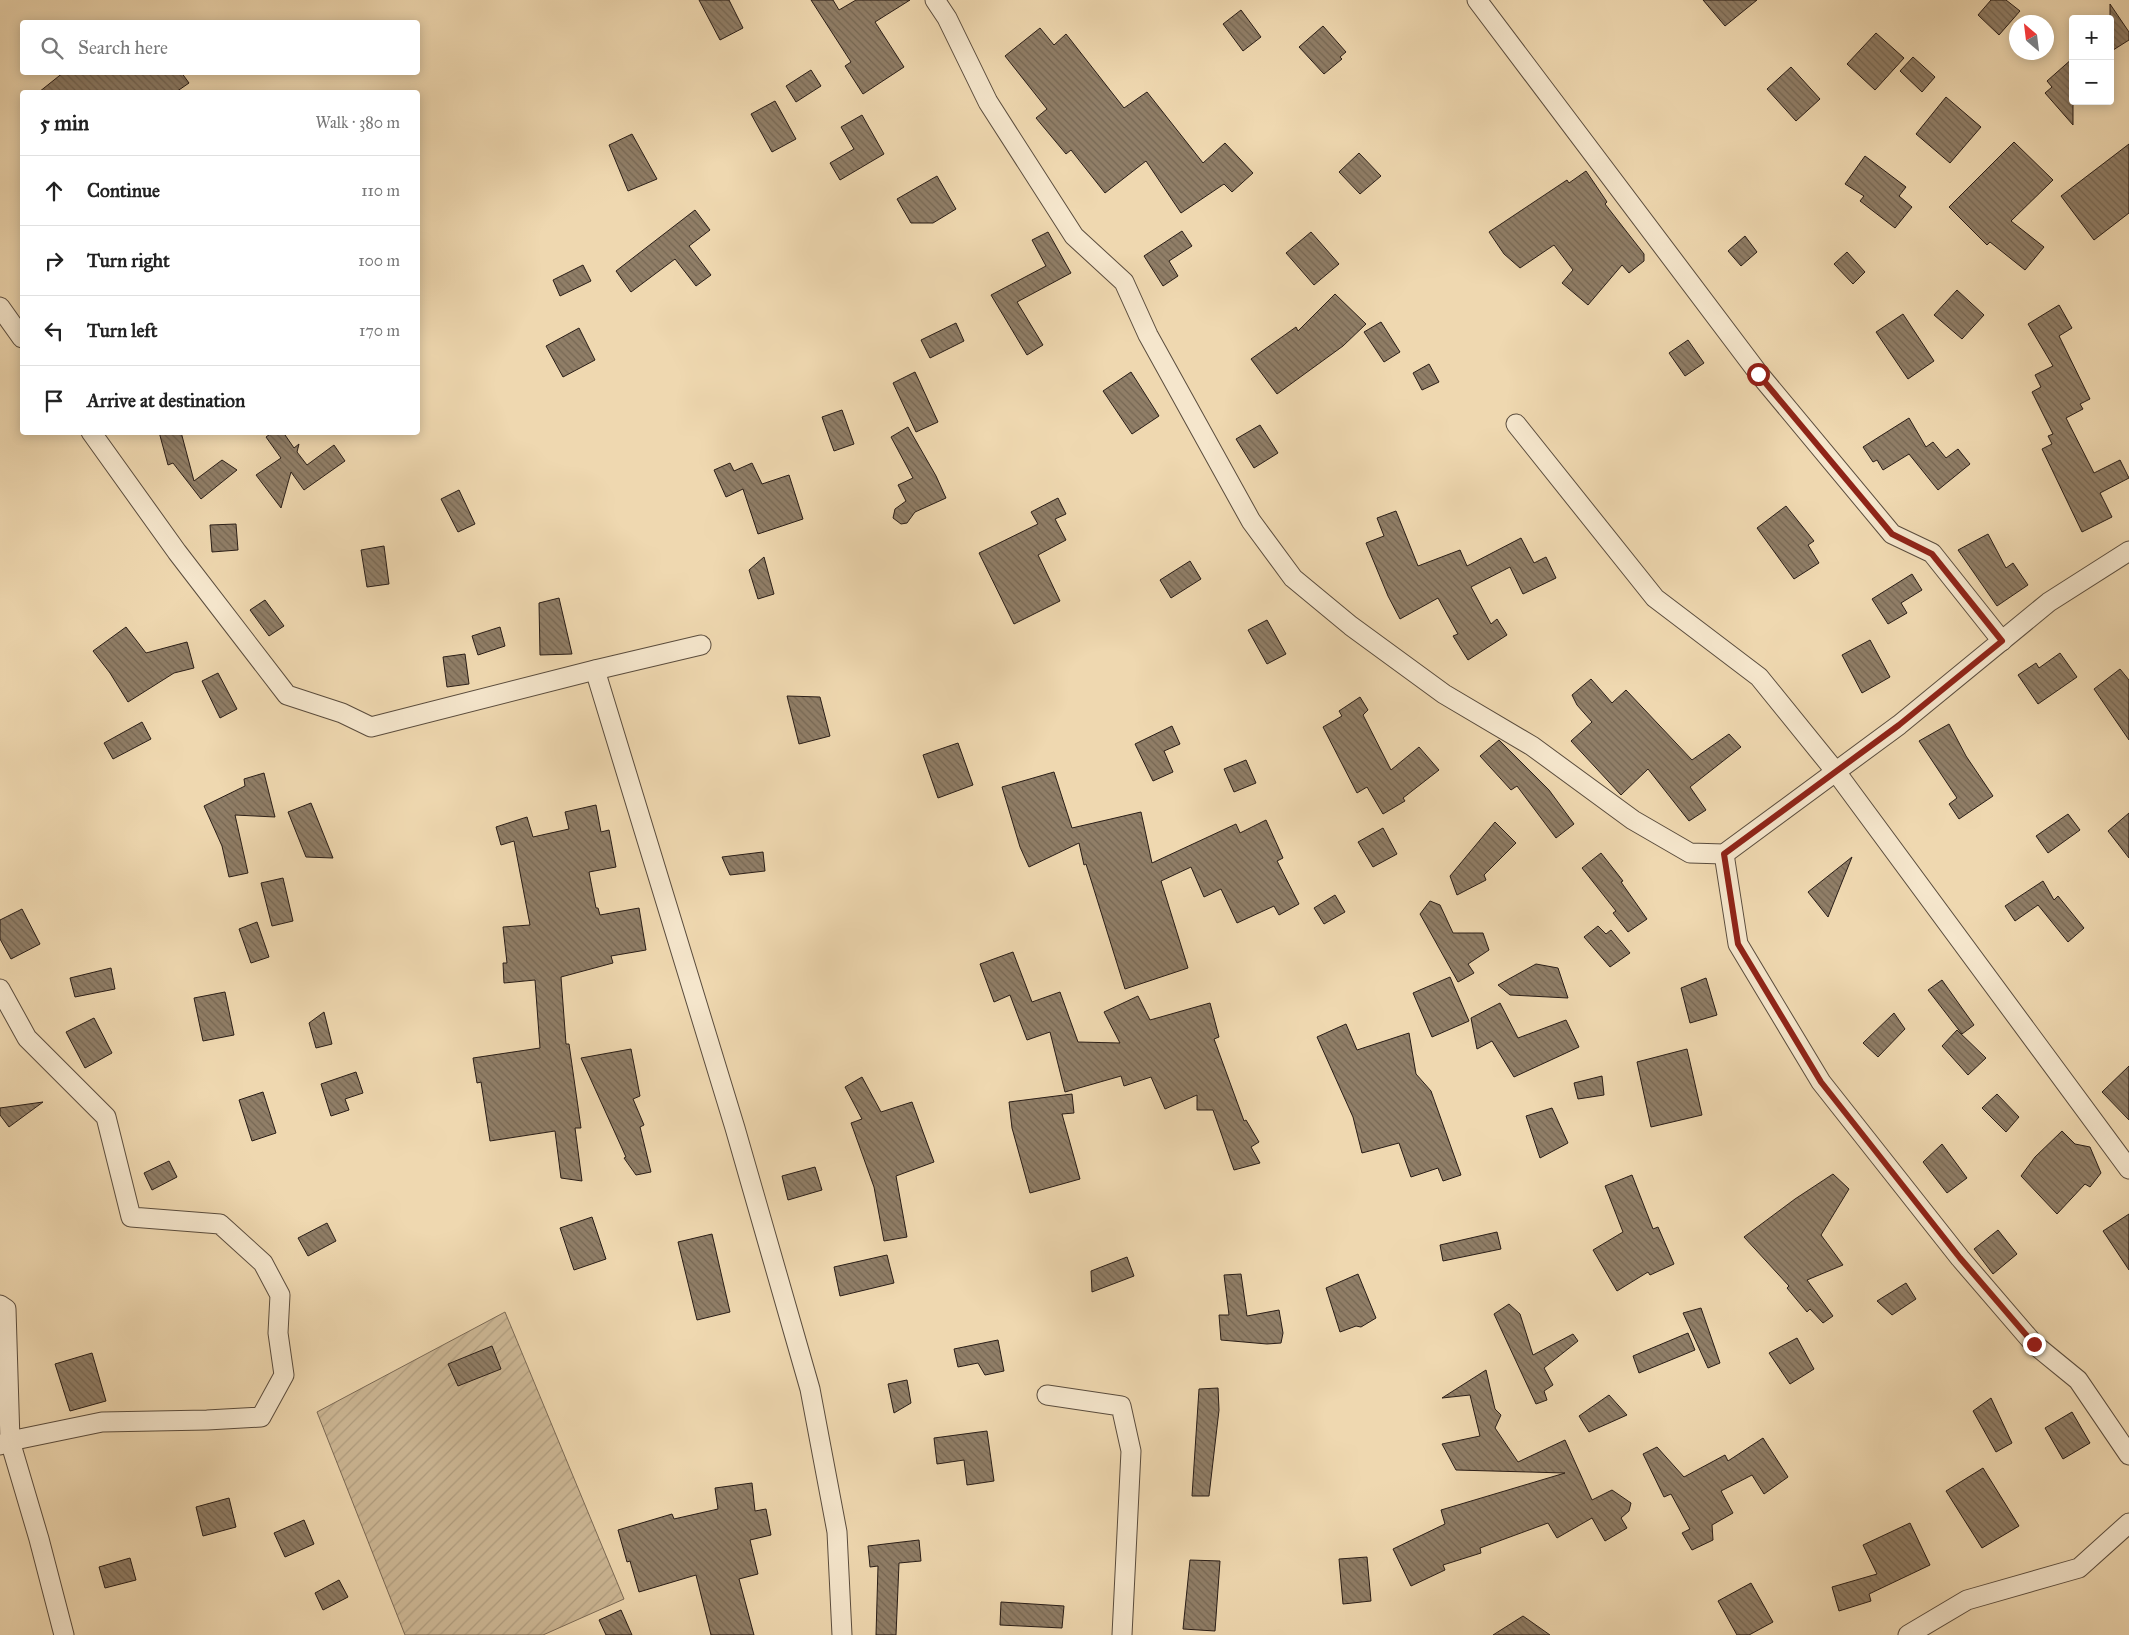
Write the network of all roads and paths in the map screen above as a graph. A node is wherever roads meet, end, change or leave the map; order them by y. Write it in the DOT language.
graph roads {
  1 [pos="935,0"];
  2 [pos="1477,0"];
  3 [pos="0,306"];
  4 [pos="20,335"];
  5 [pos="1516,424"];
  6 [pos="93,435"];
  7 [pos="2129,551"];
  8 [pos="2002,641"];
  9 [pos="701,645"];
  10 [pos="595,670"];
  11 [pos="1836,772"];
  12 [pos="1724,854"];
  13 [pos="0,989"];
  14 [pos="2129,1169"];
  15 [pos="0,1305"];
  16 [pos="1047,1395"];
  17 [pos="5,1443"];
  18 [pos="2129,1455"];
  19 [pos="2129,1523"];
  20 [pos="64,1635"];
  21 [pos="842,1635"];
  22 [pos="1122,1635"];
  23 [pos="1908,1635"];
  1 -- 12 [label="street"];
  2 -- 8 [label="street"];
  3 -- 4 [label="street"];
  5 -- 11 [label="street"];
  6 -- 10 [label="street"];
  7 -- 8 [label="street"];
  8 -- 11 [label="street"];
  9 -- 10 [label="street"];
  10 -- 21 [label="street"];
  11 -- 12 [label="street"];
  11 -- 14 [label="street"];
  12 -- 18 [label="street"];
  13 -- 17 [label="street"];
  15 -- 17 [label="street"];
  16 -- 22 [label="street"];
  17 -- 20 [label="street"];
  19 -- 23 [label="street"];
}
